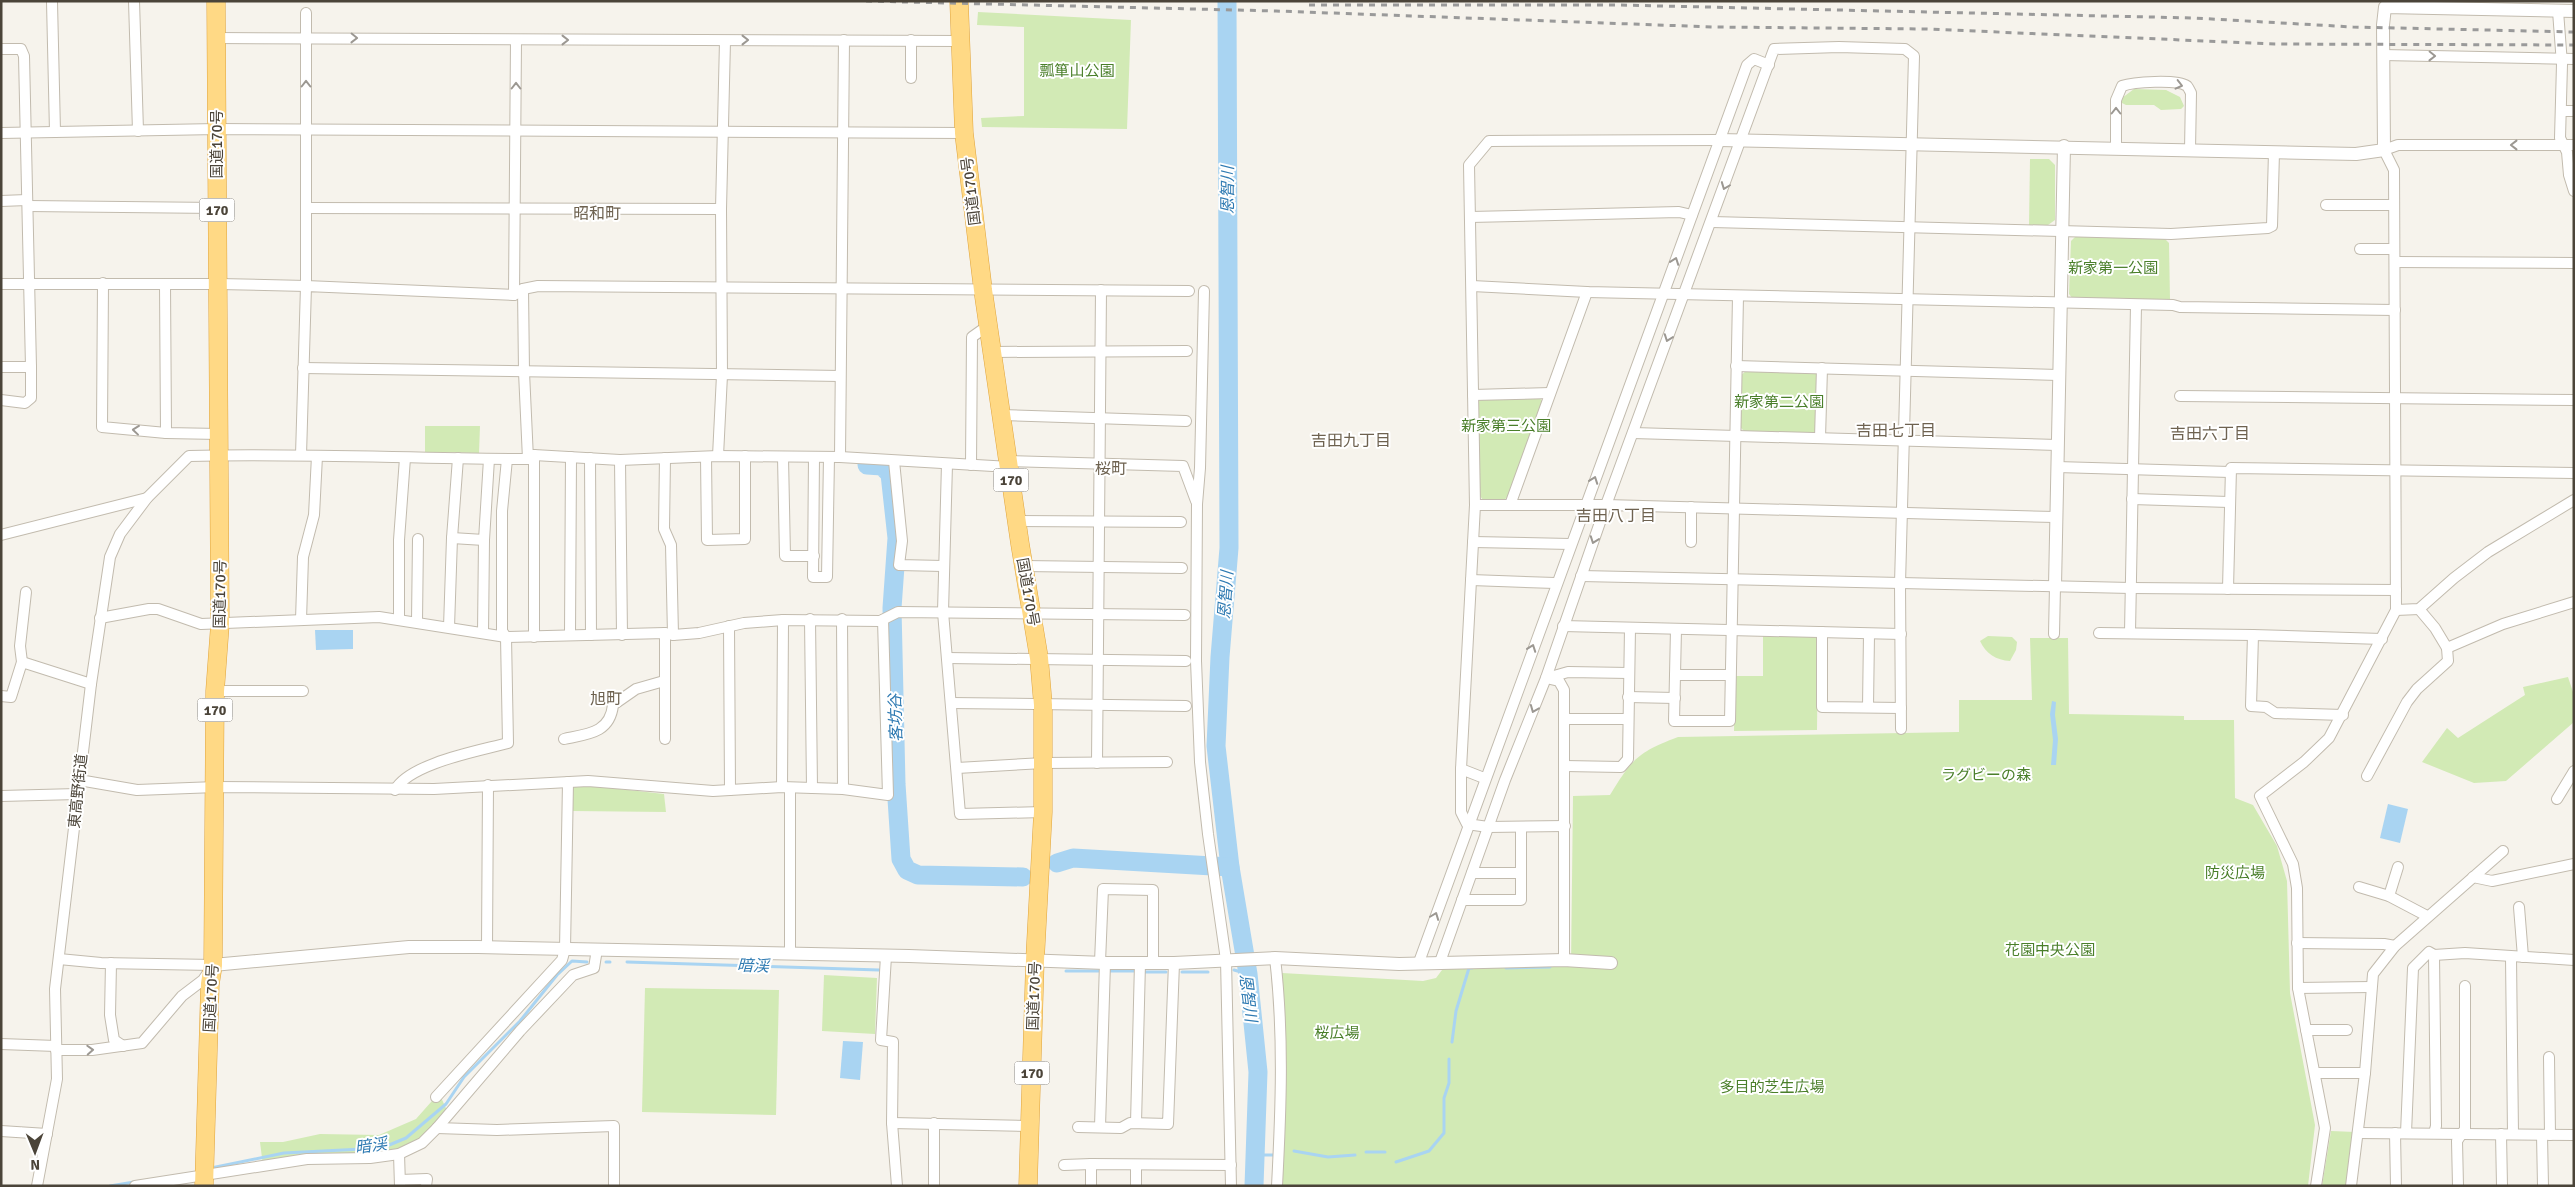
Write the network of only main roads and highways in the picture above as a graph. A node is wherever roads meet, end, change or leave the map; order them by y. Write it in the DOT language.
graph roads {
  1 [pos="216,1"];
  2 [pos="959,1"];
  3 [pos="205,1175"];
  4 [pos="1028,1186"];
  1 -- 3 [label="highway, 国道170号 / 170"];
  2 -- 4 [label="highway, 国道170号 / 170"];
}
